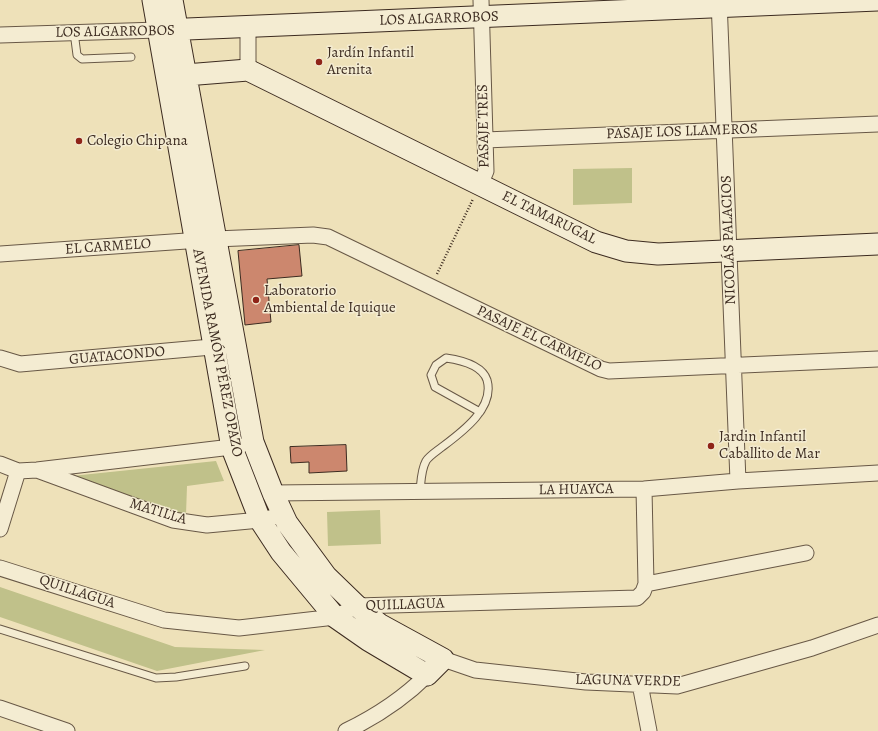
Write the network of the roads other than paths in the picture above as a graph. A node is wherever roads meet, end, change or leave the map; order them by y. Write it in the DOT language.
graph roads {
  1 [pos="153,0"];
  2 [pos="172,0"];
  3 [pos="878,0"];
  4 [pos="719,4"];
  5 [pos="481,9"];
  6 [pos="248,27"];
  7 [pos="168,30"];
  8 [pos="74,32"];
  9 [pos="0,35"];
  10 [pos="131,57"];
  11 [pos="248,70"];
  12 [pos="176,76"];
  13 [pos="878,124"];
  14 [pos="724,130"];
  15 [pos="485,140"];
  16 [pos="480,185"];
  17 [pos="205,240"];
  18 [pos="878,244"];
  19 [pos="729,251"];
  20 [pos="0,254"];
  21 [pos="235,345"];
  22 [pos="214,348"];
  23 [pos="0,358"];
  24 [pos="878,359"];
  25 [pos="734,365"];
  26 [pos="480,412"];
  27 [pos="253,442"];
  28 [pos="232,448"];
  29 [pos="0,464"];
  30 [pos="37,470"];
  31 [pos="18,471"];
  32 [pos="878,473"];
  33 [pos="738,481"];
  34 [pos="644,489"];
  35 [pos="420,491"];
  36 [pos="273,493"];
  37 [pos="283,515"];
  38 [pos="260,520"];
  39 [pos="0,529"];
  40 [pos="806,553"];
  41 [pos="0,568"];
  42 [pos="646,584"];
  43 [pos="357,606"];
  44 [pos="335,617"];
  45 [pos="878,625"];
  46 [pos="0,629"];
  47 [pos="443,659"];
  48 [pos="245,666"];
  49 [pos="427,675"];
  50 [pos="640,684"];
  51 [pos="0,708"];
  52 [pos="67,731"];
  53 [pos="346,731"];
  54 [pos="649,731"];
  1 -- 7 [label="street, AVENIDA RAMÓN PÉREZ OPAZO"];
  2 -- 7 [label="street, AVENIDA RAMÓN PÉREZ OPAZO"];
  3 -- 4 [label="street, LOS ALGARROBOS"];
  4 -- 5 [label="street, LOS ALGARROBOS"];
  4 -- 14 [label="street, NICOLÁS PALACIOS"];
  5 -- 6 [label="street, LOS ALGARROBOS"];
  5 -- 15 [label="street, PASAJE TRES"];
  6 -- 7 [label="street, LOS ALGARROBOS"];
  6 -- 11 [label="street"];
  7 -- 8 [label="street, LOS ALGARROBOS"];
  7 -- 12 [label="street, AVENIDA RAMÓN PÉREZ OPAZO"];
  8 -- 9 [label="street, LOS ALGARROBOS"];
  8 -- 10 [label="lane"];
  11 -- 12 [label="street"];
  11 -- 16 [label="street, EL TAMARUGAL"];
  12 -- 17 [label="street, AVENIDA RAMÓN PÉREZ OPAZO"];
  13 -- 14 [label="street, PASAJE LOS LLAMEROS"];
  14 -- 15 [label="street, PASAJE LOS LLAMEROS"];
  14 -- 19 [label="street, NICOLÁS PALACIOS"];
  15 -- 16 [label="street, PASAJE TRES"];
  16 -- 19 [label="street, EL TAMARUGAL"];
  17 -- 20 [label="street, EL CARMELO"];
  17 -- 21 [label="street, AVENIDA RAMÓN PÉREZ OPAZO"];
  17 -- 22 [label="street, AVENIDA RAMÓN PÉREZ OPAZO"];
  17 -- 25 [label="street, PASAJE EL CARMELO"];
  18 -- 19 [label="street, EL TAMARUGAL"];
  19 -- 25 [label="street, NICOLÁS PALACIOS"];
  21 -- 22 [label="street, GUATACONDO"];
  21 -- 27 [label="street, AVENIDA RAMÓN PÉREZ OPAZO"];
  22 -- 23 [label="street, GUATACONDO"];
  22 -- 28 [label="street, AVENIDA RAMÓN PÉREZ OPAZO"];
  24 -- 25 [label="street, PASAJE EL CARMELO"];
  25 -- 33 [label="street, NICOLÁS PALACIOS"];
  26 -- 26 [label="lane"];
  26 -- 35 [label="lane"];
  27 -- 28 [label="street, MATILLA"];
  27 -- 36 [label="street, AVENIDA RAMÓN PÉREZ OPAZO"];
  28 -- 30 [label="street, MATILLA"];
  28 -- 38 [label="street, AVENIDA RAMÓN PÉREZ OPAZO"];
  29 -- 31 [label="street, MATILLA"];
  30 -- 31 [label="street, MATILLA"];
  30 -- 38 [label="street, MATILLA"];
  31 -- 39 [label="street"];
  32 -- 33 [label="street, LA HUAYCA"];
  33 -- 34 [label="street, LA HUAYCA"];
  34 -- 35 [label="street, LA HUAYCA"];
  34 -- 42 [label="street"];
  35 -- 36 [label="street, LA HUAYCA"];
  36 -- 37 [label="street, AVENIDA RAMÓN PÉREZ OPAZO"];
  37 -- 38 [label="street, MATILLA"];
  37 -- 43 [label="street, AVENIDA RAMÓN PÉREZ OPAZO"];
  38 -- 44 [label="street, AVENIDA RAMÓN PÉREZ OPAZO"];
  40 -- 42 [label="street"];
  41 -- 44 [label="street, QUILLAGUA"];
  42 -- 43 [label="street, QUILLAGUA"];
  43 -- 44 [label="street, QUILLAGUA"];
  43 -- 47 [label="street, AVENIDA RAMÓN PÉREZ OPAZO"];
  44 -- 49 [label="street, AVENIDA RAMÓN PÉREZ OPAZO"];
  45 -- 50 [label="street, LAGUNA VERDE"];
  46 -- 48 [label="lane"];
  47 -- 49 [label="street"];
  47 -- 50 [label="street, LAGUNA VERDE"];
  49 -- 53 [label="street"];
  50 -- 54 [label="street"];
  51 -- 52 [label="street"];
}
